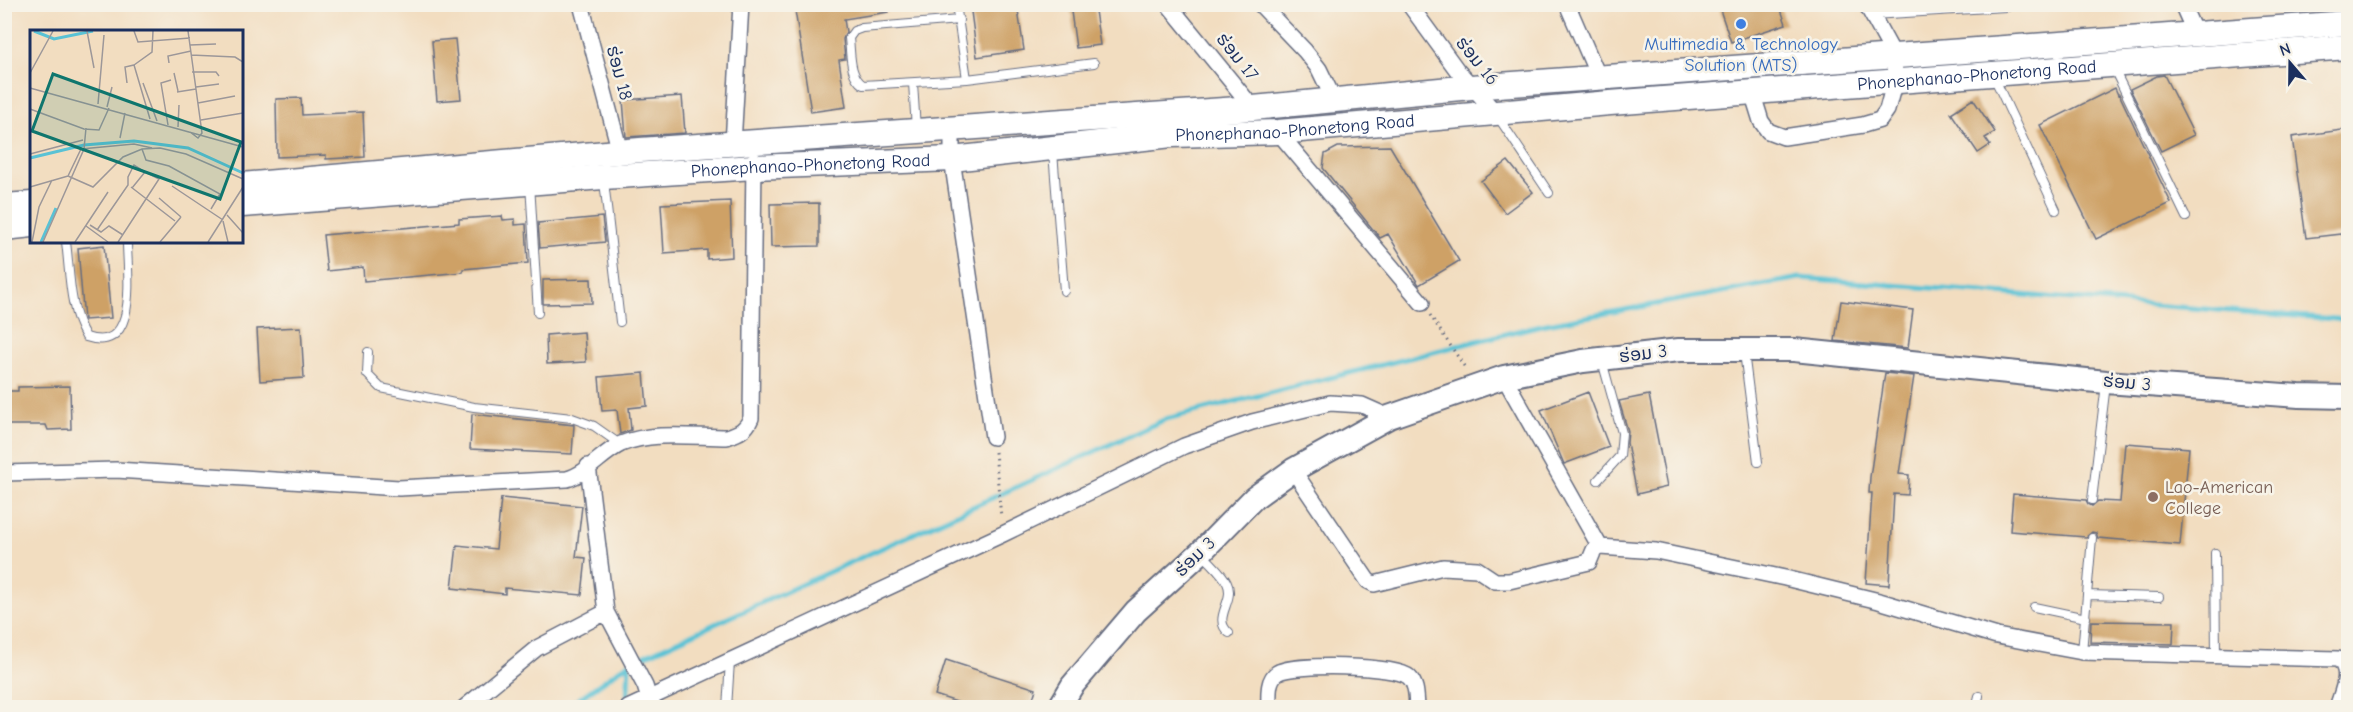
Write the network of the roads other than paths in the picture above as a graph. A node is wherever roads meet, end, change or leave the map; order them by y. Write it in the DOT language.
graph roads {
  1 [pos="580,4"];
  2 [pos="741,4"];
  3 [pos="956,4"];
  4 [pos="1168,4"];
  5 [pos="1260,4"];
  6 [pos="1409,4"];
  7 [pos="1567,4"];
  8 [pos="2182,4"];
  9 [pos="2006,7"];
  10 [pos="1869,10"];
  11 [pos="959,20"];
  12 [pos="2349,22"];
  13 [pos="2195,33"];
  14 [pos="2349,48"];
  15 [pos="1894,55"];
  16 [pos="1094,63"];
  17 [pos="2112,65"];
  18 [pos="1992,73"];
  19 [pos="1599,78"];
  20 [pos="968,79"];
  21 [pos="1895,80"];
  22 [pos="913,83"];
  23 [pos="1471,87"];
  24 [pos="1752,92"];
  25 [pos="1334,100"];
  26 [pos="1252,108"];
  27 [pos="1495,112"];
  28 [pos="1172,124"];
  29 [pos="952,129"];
  30 [pos="916,131"];
  31 [pos="1278,132"];
  32 [pos="744,143"];
  33 [pos="1053,148"];
  34 [pos="620,152"];
  35 [pos="952,159"];
  36 [pos="754,167"];
  37 [pos="603,177"];
  38 [pos="530,183"];
  39 [pos="243,185"];
  40 [pos="1549,193"];
  41 [pos="30,204"];
  42 [pos="243,205"];
  43 [pos="4,206"];
  44 [pos="2056,210"];
  45 [pos="2186,217"];
  46 [pos="30,225"];
  47 [pos="4,228"];
  48 [pos="66,243"];
  49 [pos="127,243"];
  50 [pos="1064,291"];
  51 [pos="1422,303"];
  52 [pos="538,313"];
  53 [pos="621,322"];
  54 [pos="1743,350"];
  55 [pos="368,352"];
  56 [pos="1601,359"];
  57 [pos="1504,377"];
  58 [pos="2106,382"];
  59 [pos="2349,397"];
  60 [pos="1389,417"];
  61 [pos="993,437"];
  62 [pos="621,445"];
  63 [pos="1758,462"];
  64 [pos="588,466"];
  65 [pos="1293,470"];
  66 [pos="4,473"];
  67 [pos="1598,480"];
  68 [pos="2092,500"];
  69 [pos="2092,538"];
  70 [pos="1600,548"];
  71 [pos="1201,552"];
  72 [pos="2215,553"];
  73 [pos="2088,595"];
  74 [pos="2159,597"];
  75 [pos="2034,607"];
  76 [pos="609,615"];
  77 [pos="2086,618"];
  78 [pos="1229,633"];
  79 [pos="2082,652"];
  80 [pos="2216,656"];
  81 [pos="730,661"];
  82 [pos="1979,696"];
  83 [pos="641,701"];
  84 [pos="1417,707"];
  85 [pos="464,708"];
  86 [pos="727,708"];
  87 [pos="1059,708"];
  88 [pos="1269,708"];
  89 [pos="1976,708"];
  90 [pos="2337,708"];
  1 -- 34 [label="street, ຮ່ອມ 18"];
  2 -- 32 [label="street"];
  3 -- 11 [label="lane"];
  4 -- 26 [label="street, ຮ່ອມ 17"];
  5 -- 25 [label="street"];
  6 -- 23 [label="street, ຮ່ອມ 16"];
  7 -- 19 [label="street"];
  8 -- 13 [label="street"];
  9 -- 10 [label="lane"];
  10 -- 15 [label="street"];
  11 -- 20 [label="lane"];
  11 -- 22 [label="lane"];
  12 -- 13 [label="main road, Phonephanao-Phonetong Road"];
  13 -- 15 [label="main road, Phonephanao-Phonetong Road"];
  14 -- 17 [label="main road, Phonephanao-Phonetong Road"];
  15 -- 19 [label="main road, Phonephanao-Phonetong Road"];
  15 -- 21 [label="street"];
  16 -- 20 [label="lane"];
  17 -- 18 [label="main road, Phonephanao-Phonetong Road"];
  17 -- 45 [label="lane"];
  18 -- 21 [label="main road, Phonephanao-Phonetong Road"];
  18 -- 44 [label="lane"];
  19 -- 23 [label="main road, Phonephanao-Phonetong Road"];
  20 -- 22 [label="lane"];
  21 -- 24 [label="main road, Phonephanao-Phonetong Road"];
  21 -- 24 [label="street"];
  22 -- 30 [label="lane"];
  23 -- 25 [label="main road, Phonephanao-Phonetong Road"];
  23 -- 27 [label="street, ຮ່ອມ 16"];
  24 -- 27 [label="main road, Phonephanao-Phonetong Road"];
  25 -- 26 [label="main road, Phonephanao-Phonetong Road"];
  26 -- 28 [label="main road, Phonephanao-Phonetong Road"];
  27 -- 31 [label="main road, Phonephanao-Phonetong Road"];
  27 -- 40 [label="lane"];
  28 -- 29 [label="main road, Phonephanao-Phonetong Road"];
  28 -- 31 [label="main road, Phonephanao-Phonetong Road"];
  28 -- 33 [label="main road, Phonephanao-Phonetong Road"];
  29 -- 30 [label="main road, Phonephanao-Phonetong Road"];
  29 -- 35 [label="street"];
  30 -- 32 [label="main road, Phonephanao-Phonetong Road"];
  31 -- 51 [label="street"];
  32 -- 34 [label="main road, Phonephanao-Phonetong Road"];
  32 -- 36 [label="street"];
  33 -- 35 [label="main road, Phonephanao-Phonetong Road"];
  33 -- 50 [label="lane"];
  34 -- 39 [label="main road, Phonephanao-Phonetong Road"];
  35 -- 36 [label="main road, Phonephanao-Phonetong Road"];
  35 -- 61 [label="street"];
  36 -- 37 [label="main road, Phonephanao-Phonetong Road"];
  36 -- 62 [label="street"];
  37 -- 38 [label="main road, Phonephanao-Phonetong Road"];
  37 -- 53 [label="lane"];
  38 -- 42 [label="main road, Phonephanao-Phonetong Road"];
  38 -- 52 [label="lane"];
  41 -- 43 [label="main road"];
  46 -- 47 [label="main road"];
  48 -- 49 [label="lane"];
  54 -- 56 [label="street, ຮ່ອມ 3"];
  54 -- 58 [label="street, ຮ່ອມ 3"];
  54 -- 63 [label="lane"];
  55 -- 62 [label="lane"];
  56 -- 57 [label="street, ຮ່ອມ 3"];
  56 -- 67 [label="lane"];
  57 -- 60 [label="street, ຮ່ອມ 3"];
  57 -- 70 [label="street"];
  58 -- 59 [label="street, ຮ່ອມ 3"];
  58 -- 68 [label="lane"];
  60 -- 65 [label="street, ຮ່ອມ 3"];
  60 -- 81 [label="street"];
  62 -- 64 [label="street"];
  64 -- 66 [label="street"];
  64 -- 76 [label="street"];
  65 -- 70 [label="street"];
  65 -- 71 [label="street, ຮ່ອມ 3"];
  69 -- 73 [label="lane"];
  70 -- 79 [label="street"];
  71 -- 78 [label="lane"];
  71 -- 87 [label="street, ຮ່ອມ 3"];
  72 -- 80 [label="lane"];
  73 -- 74 [label="lane"];
  73 -- 77 [label="lane"];
  75 -- 77 [label="lane"];
  76 -- 83 [label="street"];
  76 -- 85 [label="street"];
  77 -- 79 [label="lane"];
  79 -- 80 [label="street"];
  80 -- 90 [label="street"];
  81 -- 83 [label="street"];
  81 -- 86 [label="lane"];
  82 -- 89 [label="lane"];
  84 -- 88 [label="street"];
}
